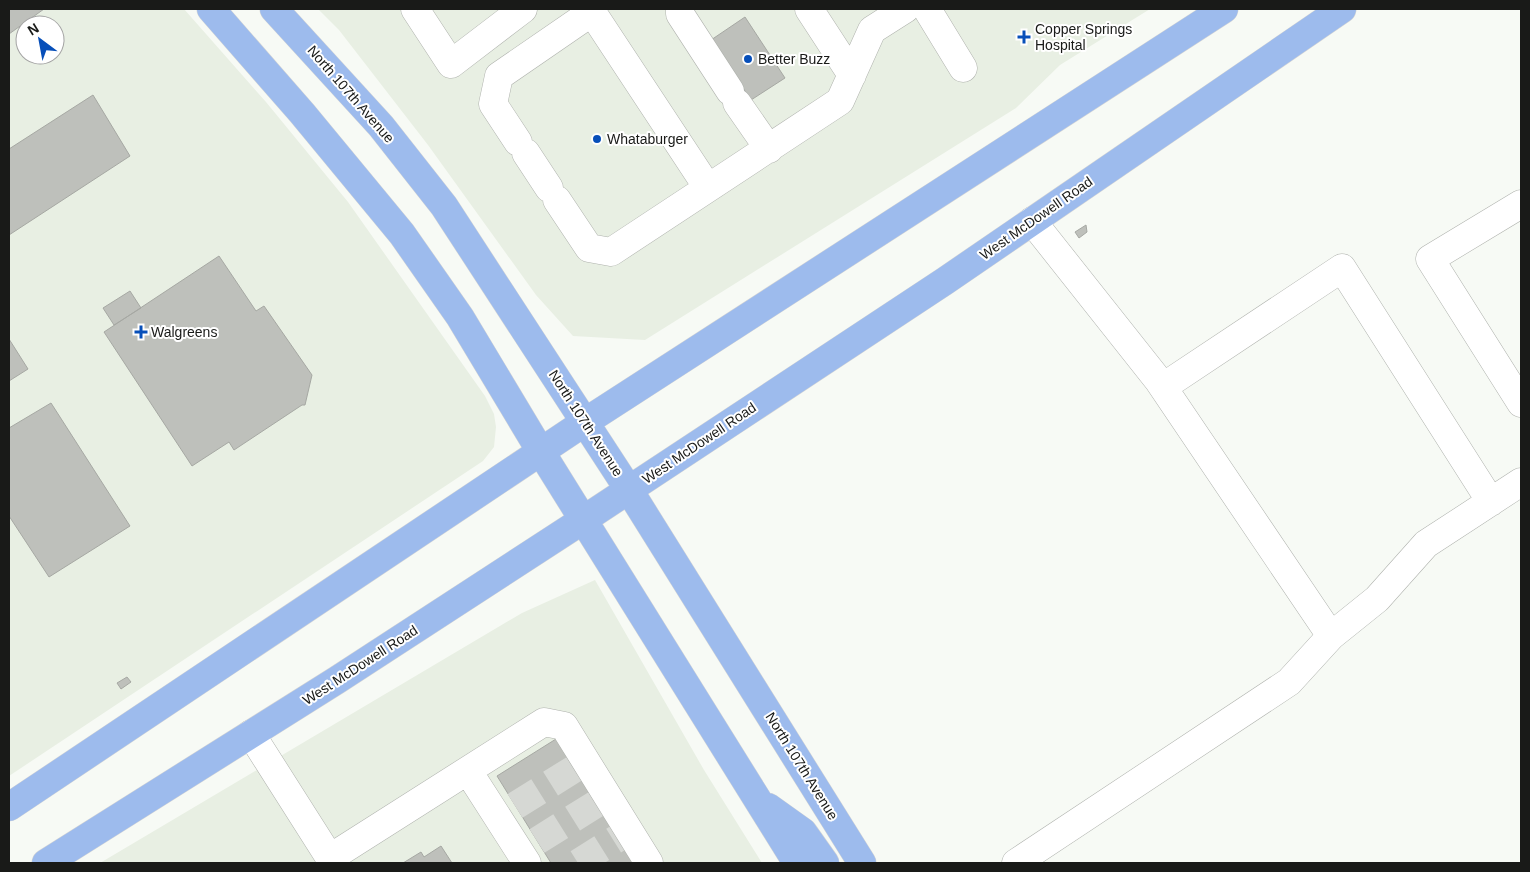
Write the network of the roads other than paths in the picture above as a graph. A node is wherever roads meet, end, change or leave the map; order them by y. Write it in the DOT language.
graph roads {
  1 [pos="211,9"];
  2 [pos="274,9"];
  3 [pos="415,9"];
  4 [pos="523,9"];
  5 [pos="905,9"];
  6 [pos="927,9"];
  7 [pos="1224,9"];
  8 [pos="1342,9"];
  9 [pos="591,10"];
  10 [pos="810,10"];
  11 [pos="678,11"];
  12 [pos="963,68"];
  13 [pos="852,75"];
  14 [pos="768,149"];
  15 [pos="708,188"];
  16 [pos="1521,204"];
  17 [pos="1032,221"];
  18 [pos="1163,387"];
  19 [pos="1521,403"];
  20 [pos="585,422"];
  21 [pos="541,452"];
  22 [pos="1521,482"];
  23 [pos="629,490"];
  24 [pos="1491,502"];
  25 [pos="584,520"];
  26 [pos="1331,636"];
  27 [pos="250,734"];
  28 [pos="468,771"];
  29 [pos="759,800"];
  30 [pos="9,808"];
  31 [pos="528,852"];
  32 [pos="331,861"];
  33 [pos="47,863"];
  34 [pos="649,863"];
  35 [pos="797,863"];
  36 [pos="825,863"];
  37 [pos="862,863"];
  38 [pos="1016,863"];
  1 -- 21 [label="main road"];
  2 -- 20 [label="main road, North 107th Avenue"];
  3 -- 4 [label="lane"];
  5 -- 13 [label="lane"];
  6 -- 12 [label="lane"];
  7 -- 20 [label="main road"];
  8 -- 17 [label="main road, West McDowell Road"];
  9 -- 15 [label="lane"];
  9 -- 15 [label="lane"];
  10 -- 13 [label="lane"];
  11 -- 14 [label="lane"];
  13 -- 14 [label="lane"];
  14 -- 15 [label="lane"];
  16 -- 19 [label="lane"];
  17 -- 18 [label="lane"];
  17 -- 23 [label="main road, West McDowell Road"];
  18 -- 24 [label="lane"];
  18 -- 26 [label="lane"];
  20 -- 21 [label="main road"];
  20 -- 23 [label="main road, North 107th Avenue"];
  21 -- 25 [label="main road"];
  21 -- 30 [label="main road"];
  22 -- 24 [label="lane"];
  23 -- 25 [label="main road, West McDowell Road"];
  23 -- 37 [label="main road, North 107th Avenue"];
  24 -- 26 [label="lane"];
  25 -- 27 [label="main road, West McDowell Road"];
  25 -- 29 [label="main road"];
  26 -- 38 [label="lane"];
  27 -- 32 [label="lane"];
  27 -- 33 [label="main road, West McDowell Road"];
  28 -- 31 [label="lane"];
  28 -- 32 [label="lane"];
  28 -- 34 [label="lane"];
  29 -- 35 [label="main road"];
  29 -- 36 [label="main road"];
}
